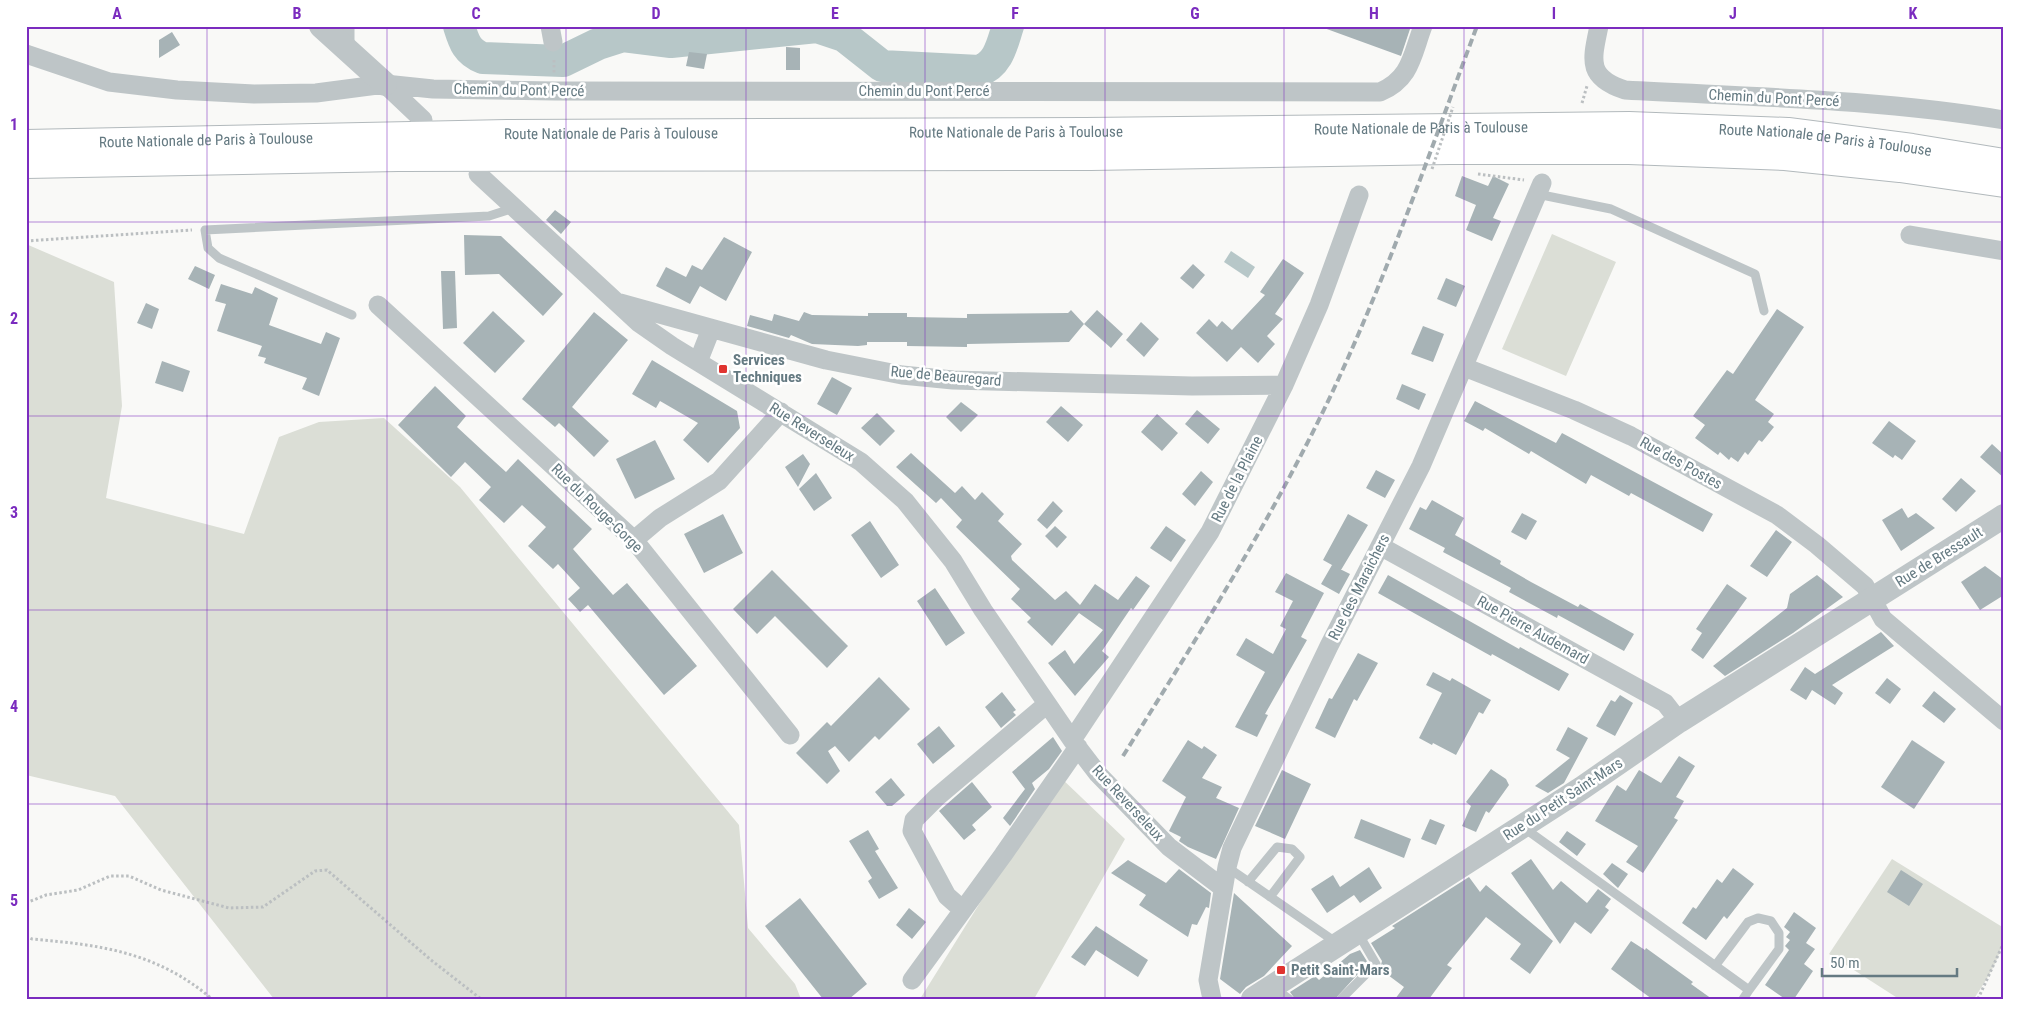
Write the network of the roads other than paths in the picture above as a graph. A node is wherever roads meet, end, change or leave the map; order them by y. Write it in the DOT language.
graph roads {
  1 [pos="321,26"];
  2 [pos="1423,26"];
  3 [pos="1599,26"];
  4 [pos="345,38"];
  5 [pos="26,54"];
  6 [pos="385,84"];
  7 [pos="423,120"];
  8 [pos="2004,120"];
  9 [pos="26,144"];
  10 [pos="2004,163"];
  11 [pos="26,164"];
  12 [pos="478,174"];
  13 [pos="2004,183"];
  14 [pos="1540,189"];
  15 [pos="1359,195"];
  16 [pos="514,208"];
  17 [pos="1910,235"];
  18 [pos="2004,251"];
  19 [pos="617,302"];
  20 [pos="378,305"];
  21 [pos="1764,311"];
  22 [pos="352,315"];
  23 [pos="711,329"];
  24 [pos="698,362"];
  25 [pos="1464,367"];
  26 [pos="1284,385"];
  27 [pos="781,412"];
  28 [pos="2004,516"];
  29 [pos="634,540"];
  30 [pos="1380,546"];
  31 [pos="1874,599"];
  32 [pos="1047,704"];
  33 [pos="2004,721"];
  34 [pos="1679,722"];
  35 [pos="790,735"];
  36 [pos="1075,744"];
  37 [pos="1521,826"];
  38 [pos="1227,867"];
  39 [pos="1248,882"];
  40 [pos="1224,888"];
  41 [pos="1270,897"];
  42 [pos="963,910"];
  43 [pos="1357,931"];
  44 [pos="1337,943"];
  45 [pos="1715,966"];
  46 [pos="912,980"];
  47 [pos="1749,990"];
  48 [pos="1271,995"];
  49 [pos="1212,999"];
  50 [pos="1341,999"];
  51 [pos="1743,999"];
  1 -- 4 [label="street"];
  2 -- 6 [label="street, Chemin du Pont Percé"];
  3 -- 8 [label="street, Chemin du Pont Percé"];
  4 -- 6 [label="street"];
  5 -- 6 [label="street, Chemin du Pont Percé"];
  6 -- 7 [label="street"];
  9 -- 10 [label="main road, Route Nationale de Paris à Toulouse"];
  11 -- 13 [label="main road, Route Nationale de Paris à Toulouse"];
  12 -- 16 [label="street, Rue Reverseleux"];
  14 -- 21 [label="lane"];
  14 -- 25 [label="street, Rue des Maraichers"];
  15 -- 26 [label="street, Rue de la Plaine"];
  16 -- 19 [label="street, Rue Reverseleux"];
  16 -- 22 [label="lane"];
  17 -- 18 [label="street"];
  19 -- 23 [label="street, Rue de Beauregard"];
  19 -- 24 [label="street, Rue Reverseleux"];
  20 -- 29 [label="street, Rue du Rouge-Gorge"];
  23 -- 24 [label="street"];
  23 -- 26 [label="street, Rue de Beauregard"];
  24 -- 27 [label="street, Rue Reverseleux"];
  25 -- 30 [label="street, Rue des Maraichers"];
  25 -- 31 [label="street, Rue des Postes"];
  26 -- 36 [label="street, Rue de la Plaine"];
  27 -- 29 [label="street"];
  27 -- 32 [label="street, Rue Reverseleux"];
  28 -- 31 [label="street, Rue de Bressault"];
  29 -- 35 [label="street, Rue du Rouge-Gorge"];
  30 -- 34 [label="street, Rue Pierre Audemard"];
  30 -- 38 [label="street, Rue des Maraichers"];
  31 -- 33 [label="street, Rue des Postes"];
  31 -- 34 [label="street, Rue du Petit Saint-Mars"];
  32 -- 36 [label="street, Rue Reverseleux"];
  32 -- 42 [label="street"];
  34 -- 37 [label="street, Rue du Petit Saint-Mars"];
  36 -- 40 [label="street, Rue Reverseleux"];
  36 -- 42 [label="street, Rue de la Plaine"];
  37 -- 43 [label="street, Rue du Petit Saint-Mars"];
  37 -- 45 [label="lane"];
  38 -- 39 [label="lane"];
  38 -- 40 [label="street, Rue des Maraichers"];
  39 -- 41 [label="lane"];
  39 -- 41 [label="lane"];
  40 -- 49 [label="street, Rue des Maraichers"];
  41 -- 44 [label="lane"];
  42 -- 46 [label="street, Rue de la Plaine"];
  43 -- 44 [label="street, Rue du Petit Saint-Mars"];
  43 -- 50 [label="lane"];
  44 -- 48 [label="street, Rue du Petit Saint-Mars"];
  45 -- 47 [label="lane"];
  45 -- 47 [label="lane"];
  47 -- 51 [label="lane"];
}
